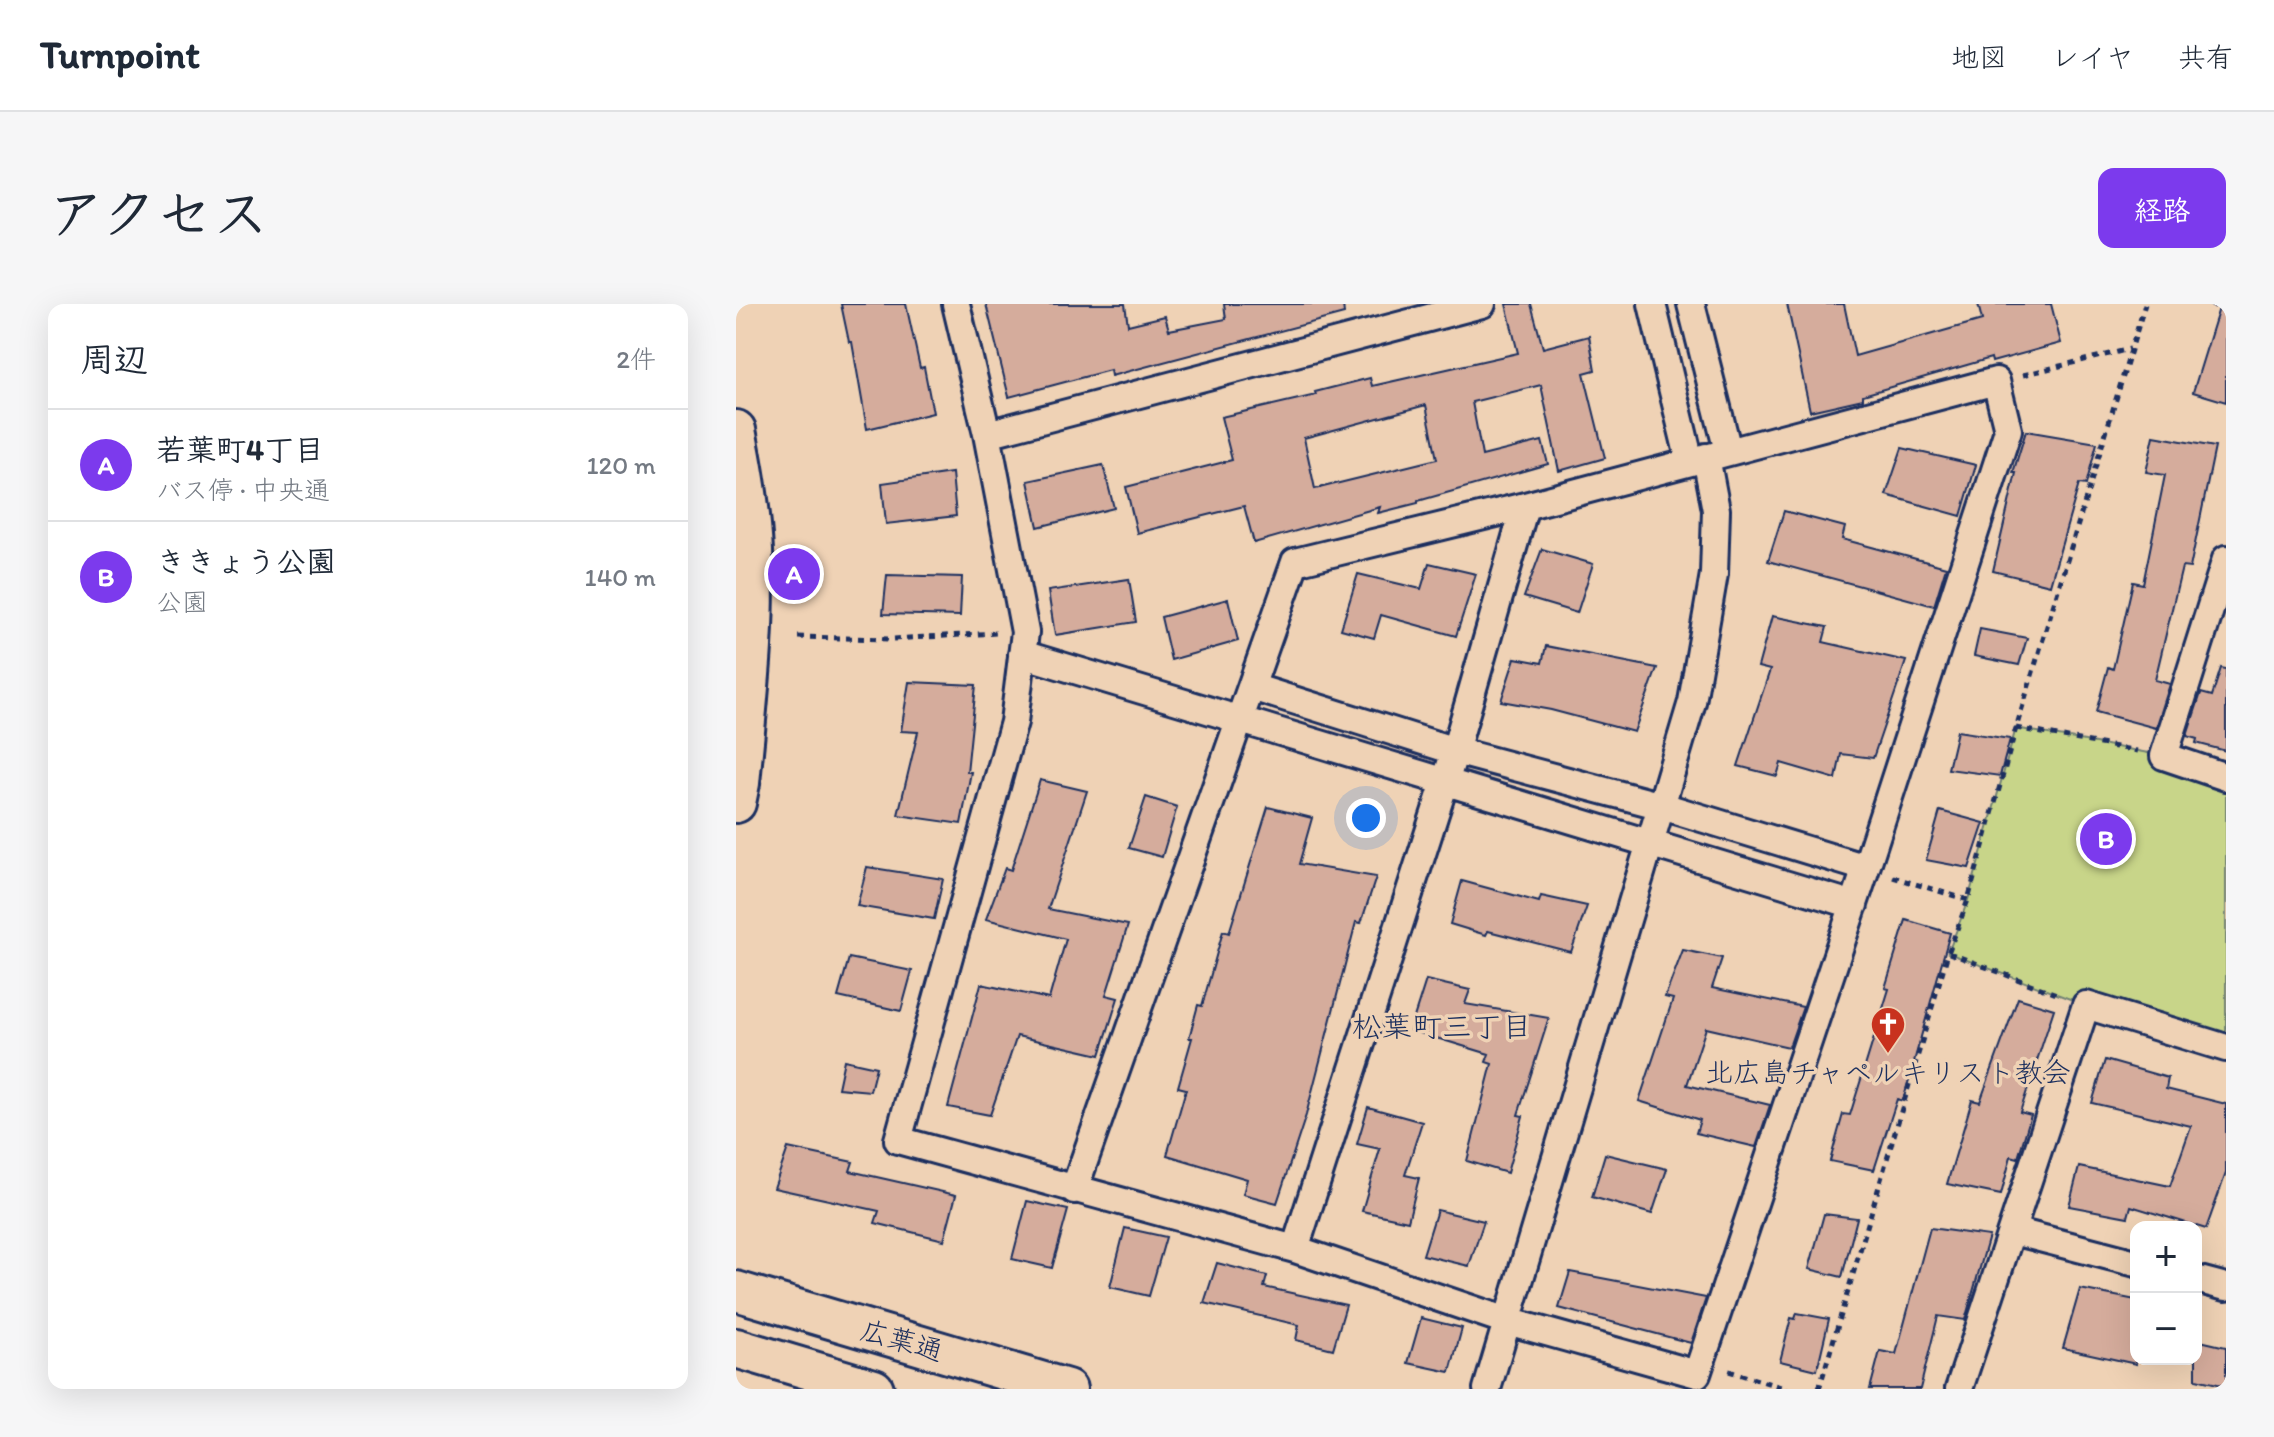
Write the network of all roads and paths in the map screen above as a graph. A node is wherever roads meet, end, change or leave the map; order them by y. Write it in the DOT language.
graph roads {
  1 [pos="956,304"];
  2 [pos="1482,304"];
  3 [pos="1652,304"];
  4 [pos="1691,304"];
  5 [pos="2145,304"];
  6 [pos="2210,304"];
  7 [pos="2226,310"];
  8 [pos="2131,349"];
  9 [pos="1996,381"];
  10 [pos="736,430"];
  11 [pos="987,434"];
  12 [pos="1708,457"];
  13 [pos="1525,506"];
  14 [pos="2226,559"];
  15 [pos="798,637"];
  16 [pos="1023,643"];
  17 [pos="1252,687"];
  18 [pos="1240,720"];
  19 [pos="2016,728"];
  20 [pos="1455,751"];
  21 [pos="2164,756"];
  22 [pos="2226,777"];
  23 [pos="1445,782"];
  24 [pos="736,803"];
  25 [pos="1662,806"];
  26 [pos="1652,843"];
  27 [pos="1866,868"];
  28 [pos="1968,900"];
  29 [pos="1854,905"];
  30 [pos="1948,953"];
  31 [pos="2086,1005"];
  32 [pos="2226,1048"];
  33 [pos="1074,1190"];
  34 [pos="2013,1231"];
  35 [pos="1295,1249"];
  36 [pos="2130,1261"];
  37 [pos="2202,1281"];
  38 [pos="2226,1287"];
  39 [pos="736,1291"];
  40 [pos="1507,1321"];
  41 [pos="736,1348"];
  42 [pos="1701,1362"];
  43 [pos="874,1389"];
  44 [pos="1067,1389"];
  45 [pos="1487,1389"];
  46 [pos="1787,1389"];
  47 [pos="1819,1389"];
  48 [pos="1959,1389"];
  1 -- 11 [label="street"];
  2 -- 11 [label="street"];
  3 -- 12 [label="street"];
  4 -- 12 [label="street"];
  5 -- 8 [label="path"];
  6 -- 7 [label="path"];
  8 -- 9 [label="path"];
  8 -- 19 [label="path"];
  9 -- 12 [label="street"];
  9 -- 27 [label="street"];
  10 -- 24 [label="street"];
  11 -- 16 [label="street"];
  12 -- 13 [label="street"];
  12 -- 25 [label="street"];
  13 -- 17 [label="street"];
  13 -- 20 [label="street"];
  14 -- 21 [label="street"];
  15 -- 16 [label="path"];
  16 -- 18 [label="street"];
  16 -- 33 [label="street"];
  17 -- 18 [label="street"];
  17 -- 20 [label="street"];
  18 -- 23 [label="street"];
  18 -- 33 [label="street"];
  19 -- 21 [label="path"];
  19 -- 28 [label="path"];
  20 -- 23 [label="street"];
  20 -- 25 [label="street"];
  21 -- 22 [label="street"];
  23 -- 26 [label="street"];
  23 -- 35 [label="street"];
  25 -- 26 [label="street"];
  25 -- 27 [label="street"];
  26 -- 29 [label="street"];
  26 -- 40 [label="street"];
  27 -- 28 [label="path"];
  27 -- 29 [label="street"];
  28 -- 30 [label="path"];
  29 -- 42 [label="street"];
  30 -- 31 [label="path"];
  30 -- 47 [label="path"];
  31 -- 32 [label="street"];
  31 -- 34 [label="street"];
  33 -- 35 [label="street"];
  34 -- 36 [label="street"];
  34 -- 48 [label="street"];
  35 -- 40 [label="street"];
  37 -- 38 [label="street"];
  39 -- 44 [label="street, 広葉通"];
  40 -- 42 [label="street"];
  40 -- 45 [label="street"];
  41 -- 43 [label="street, 広葉通"];
  42 -- 46 [label="path"];
}
